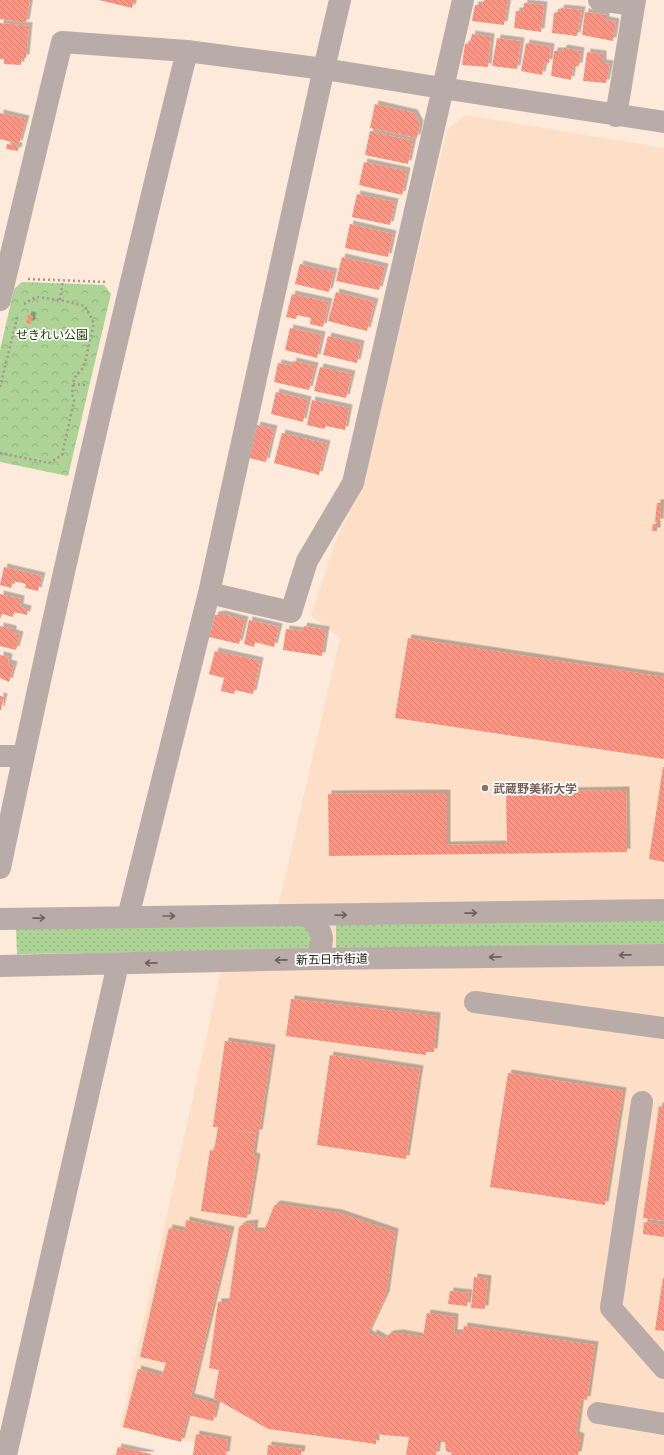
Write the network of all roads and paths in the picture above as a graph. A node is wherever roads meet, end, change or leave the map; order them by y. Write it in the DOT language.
graph roads {
  1 [pos="340,0"];
  2 [pos="463,0"];
  3 [pos="600,0"];
  4 [pos="634,3"];
  5 [pos="187,51"];
  6 [pos="324,69"];
  7 [pos="442,88"];
  8 [pos="616,116"];
  9 [pos="664,122"];
  10 [pos="5,278"];
  11 [pos="63,280"];
  12 [pos="130,283"];
  13 [pos="60,300"];
  14 [pos="10,303"];
  15 [pos="18,313"];
  16 [pos="0,387"];
  17 [pos="0,453"];
  18 [pos="209,593"];
  19 [pos="0,756"];
  20 [pos="23,756"];
  21 [pos="0,868"];
  22 [pos="664,910"];
  23 [pos="309,916"];
  24 [pos="128,917"];
  25 [pos="0,919"];
  26 [pos="664,955"];
  27 [pos="314,959"];
  28 [pos="118,964"];
  29 [pos="0,966"];
  30 [pos="475,1002"];
  31 [pos="664,1028"];
  32 [pos="642,1102"];
  33 [pos="641,1342"];
  34 [pos="664,1346"];
  35 [pos="664,1368"];
  36 [pos="598,1413"];
  37 [pos="664,1424"];
  38 [pos="6,1455"];
  1 -- 6 [label="street"];
  2 -- 7 [label="street"];
  3 -- 4 [label="street"];
  4 -- 8 [label="street"];
  5 -- 6 [label="street"];
  5 -- 10 [label="street"];
  5 -- 12 [label="street"];
  6 -- 7 [label="street"];
  6 -- 18 [label="street"];
  7 -- 8 [label="street"];
  7 -- 18 [label="street"];
  8 -- 9 [label="street"];
  10 -- 11 [label="path"];
  10 -- 14 [label="street"];
  11 -- 12 [label="path"];
  11 -- 13 [label="path"];
  12 -- 20 [label="street"];
  13 -- 14 [label="path"];
  13 -- 17 [label="path"];
  15 -- 16 [label="path"];
  18 -- 24 [label="street"];
  19 -- 20 [label="street"];
  20 -- 21 [label="street"];
  23 -- 22 [label="street, one-way"];
  24 -- 23 [label="street, one-way"];
  23 -- 27 [label="street"];
  25 -- 24 [label="street, one-way"];
  26 -- 27 [label="street, 新五日市街道, one-way"];
  27 -- 28 [label="street, 新五日市街道, one-way"];
  28 -- 29 [label="street, 新五日市街道"];
  28 -- 38 [label="street"];
  30 -- 31 [label="street"];
  32 -- 33 [label="street"];
  33 -- 34 [label="street"];
  33 -- 35 [label="street"];
  36 -- 37 [label="street"];
}
